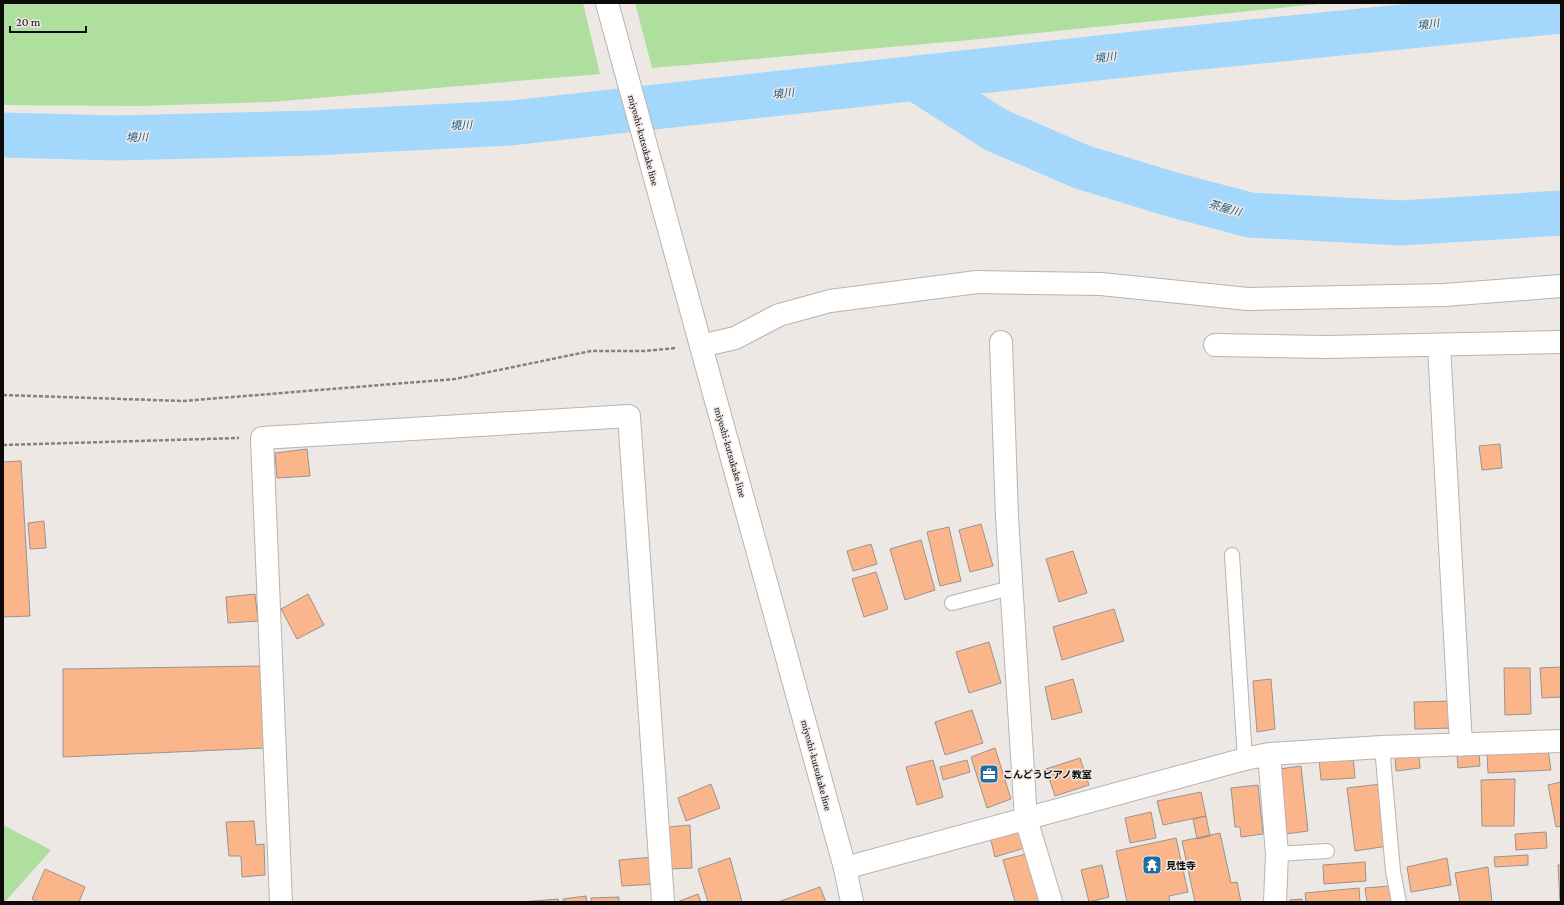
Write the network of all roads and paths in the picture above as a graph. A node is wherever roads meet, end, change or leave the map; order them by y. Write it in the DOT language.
graph roads {
  1 [pos="607,3"];
  2 [pos="1561,286"];
  3 [pos="1001,342"];
  4 [pos="1561,342"];
  5 [pos="1215,345"];
  6 [pos="701,346"];
  7 [pos="1439,346"];
  8 [pos="3,395"];
  9 [pos="262,438"];
  10 [pos="3,445"];
  11 [pos="1232,555"];
  12 [pos="1011,588"];
  13 [pos="952,603"];
  14 [pos="1561,741"];
  15 [pos="1461,745"];
  16 [pos="1382,747"];
  17 [pos="1269,754"];
  18 [pos="1245,759"];
  19 [pos="1026,819"];
  20 [pos="1327,851"];
  21 [pos="1277,854"];
  22 [pos="846,868"];
  23 [pos="281,902"];
  24 [pos="663,902"];
  25 [pos="852,902"];
  26 [pos="1051,902"];
  27 [pos="1275,902"];
  28 [pos="1398,902"];
  1 -- 6 [label="street, miyoshi-kutsukake line"];
  2 -- 6 [label="street"];
  3 -- 12 [label="street"];
  4 -- 7 [label="street"];
  5 -- 7 [label="street"];
  6 -- 8 [label="path"];
  6 -- 22 [label="street, miyoshi-kutsukake line"];
  7 -- 15 [label="street"];
  9 -- 10 [label="path"];
  9 -- 23 [label="street"];
  9 -- 24 [label="street"];
  11 -- 18 [label="lane"];
  12 -- 13 [label="lane"];
  12 -- 19 [label="street"];
  14 -- 15 [label="street"];
  15 -- 16 [label="street"];
  16 -- 17 [label="street"];
  16 -- 28 [label="lane"];
  17 -- 18 [label="street"];
  17 -- 21 [label="street"];
  18 -- 19 [label="street"];
  19 -- 22 [label="street"];
  19 -- 26 [label="street"];
  20 -- 21 [label="lane"];
  21 -- 27 [label="street"];
  22 -- 25 [label="street, miyoshi-kutsukake line"];
}
